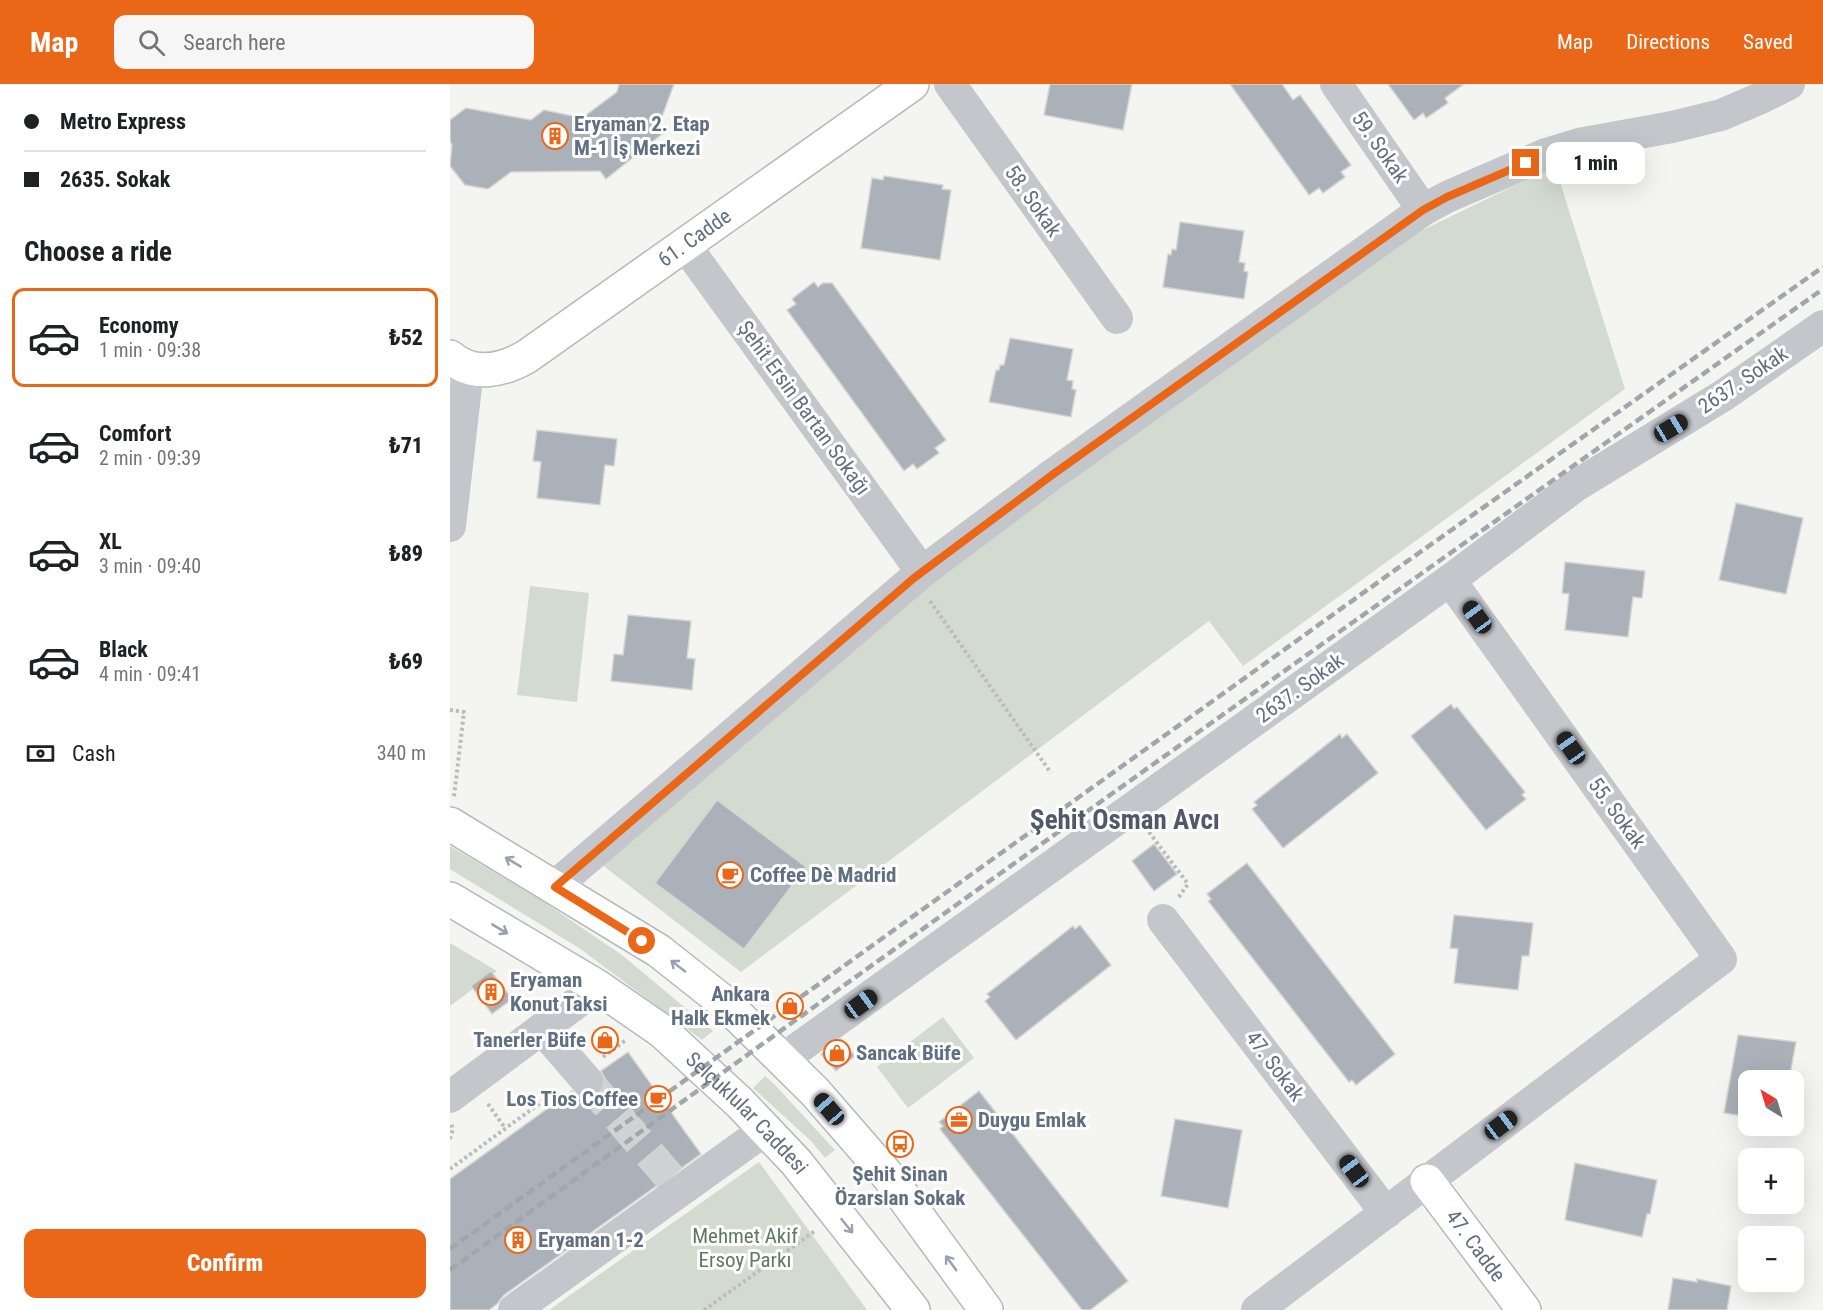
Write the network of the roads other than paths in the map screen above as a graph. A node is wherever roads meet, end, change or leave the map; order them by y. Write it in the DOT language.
graph roads {
  1 [pos="912,84"];
  2 [pos="950,84"];
  3 [pos="1336,84"];
  4 [pos="1789,84"];
  5 [pos="1423,210"];
  6 [pos="685,245"];
  7 [pos="1117,318"];
  8 [pos="1823,326"];
  9 [pos="459,363"];
  10 [pos="450,526"];
  11 [pos="918,575"];
  12 [pos="1450,580"];
  13 [pos="450,824"];
  14 [pos="555,887"];
  15 [pos="450,898"];
  16 [pos="1163,920"];
  17 [pos="598,987"];
  18 [pos="542,1029"];
  19 [pos="783,1059"];
  20 [pos="584,1077"];
  21 [pos="450,1097"];
  22 [pos="765,1130"];
  23 [pos="1427,1181"];
  24 [pos="1386,1212"];
  25 [pos="514,1310"];
  26 [pos="913,1310"];
  27 [pos="986,1310"];
  28 [pos="1257,1310"];
  29 [pos="1524,1310"];
  1 -- 6 [label="main road, 61. Cadde"];
  2 -- 7 [label="street, 58. Sokak"];
  3 -- 5 [label="street, 59. Sokak"];
  4 -- 5 [label="street"];
  5 -- 11 [label="street"];
  6 -- 9 [label="main road, 61. Cadde"];
  6 -- 11 [label="street, Şehit Ersin Bartan Sokağı"];
  8 -- 12 [label="street, 2637. Sokak"];
  9 -- 10 [label="street"];
  11 -- 14 [label="street"];
  12 -- 19 [label="street, 2637. Sokak"];
  12 -- 23 [label="street, 55. Sokak"];
  14 -- 13 [label="main road, one-way"];
  19 -- 14 [label="main road, one-way"];
  15 -- 17 [label="main road, Selçuklular Caddesi, one-way"];
  16 -- 24 [label="street, 47. Sokak"];
  17 -- 18 [label="street"];
  17 -- 22 [label="main road, Selçuklular Caddesi"];
  18 -- 20 [label="street"];
  18 -- 21 [label="street"];
  27 -- 19 [label="main road, one-way"];
  22 -- 25 [label="street"];
  22 -- 26 [label="main road, Selçuklular Caddesi, one-way"];
  23 -- 24 [label="street"];
  23 -- 29 [label="main road, 47. Cadde"];
  24 -- 28 [label="street"];
}
